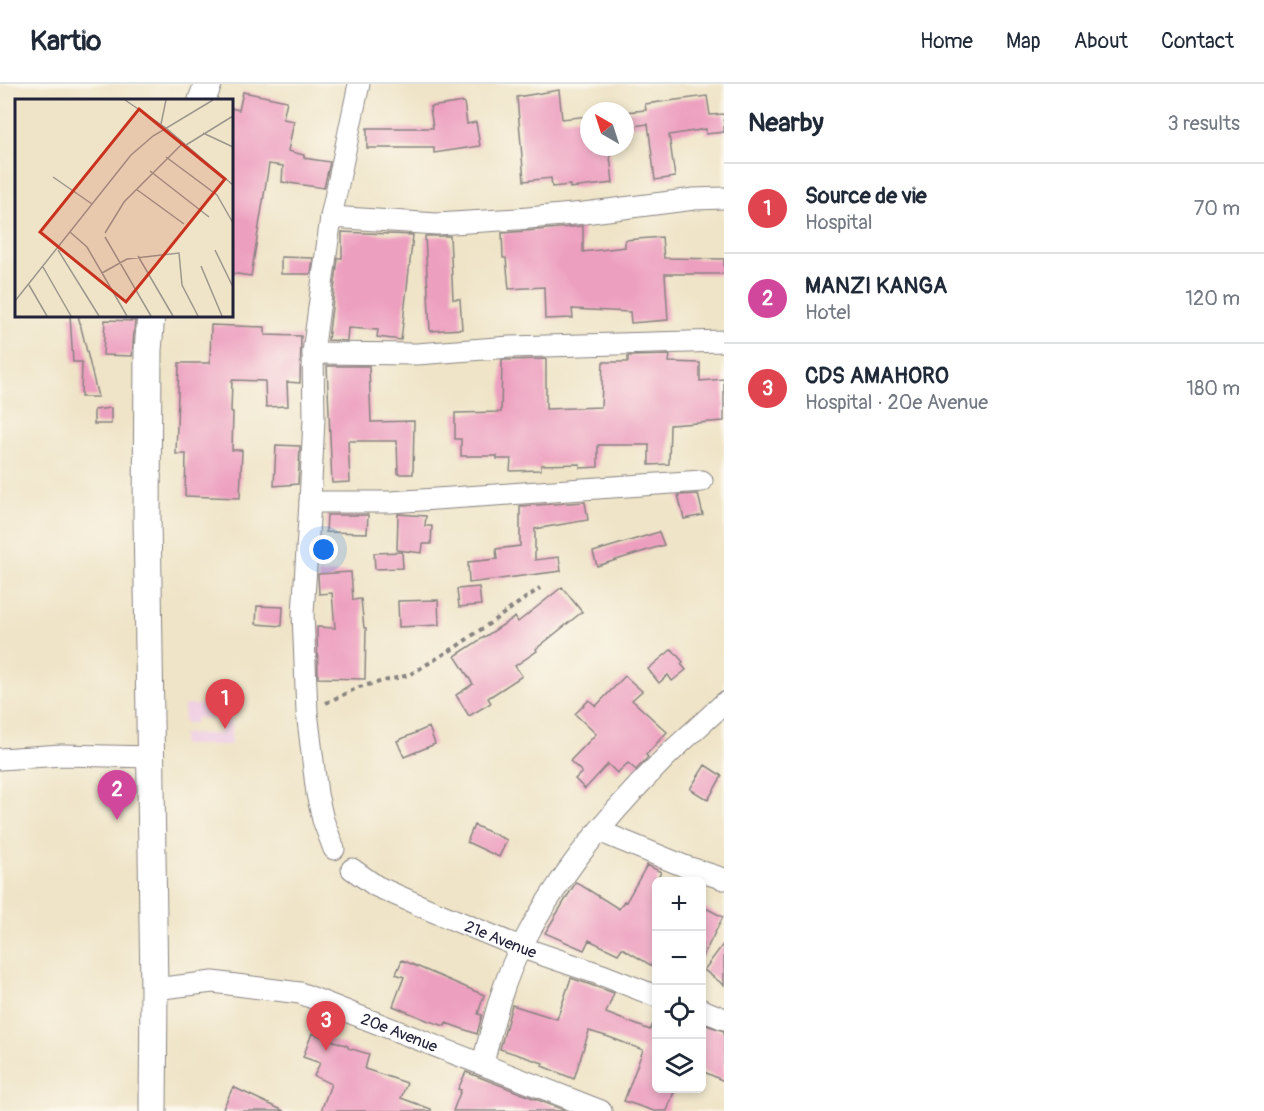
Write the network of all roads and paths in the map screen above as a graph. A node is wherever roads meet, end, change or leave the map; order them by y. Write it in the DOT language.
graph roads {
  1 [pos="208,84"];
  2 [pos="359,84"];
  3 [pos="202,99"];
  4 [pos="724,198"];
  5 [pos="331,217"];
  6 [pos="151,316"];
  7 [pos="724,341"];
  8 [pos="313,353"];
  9 [pos="702,481"];
  10 [pos="310,502"];
  11 [pos="540,588"];
  12 [pos="724,702"];
  13 [pos="307,712"];
  14 [pos="151,758"];
  15 [pos="0,759"];
  16 [pos="599,831"];
  17 [pos="334,849"];
  18 [pos="351,869"];
  19 [pos="724,879"];
  20 [pos="520,947"];
  21 [pos="154,989"];
  22 [pos="652,994"];
  23 [pos="706,1012"];
  24 [pos="724,1019"];
  25 [pos="483,1064"];
  26 [pos="153,1111"];
  27 [pos="601,1111"];
  1 -- 3 [label="main road"];
  2 -- 5 [label="street"];
  4 -- 5 [label="street"];
  5 -- 8 [label="street"];
  6 -- 14 [label="main road"];
  7 -- 8 [label="street"];
  8 -- 10 [label="street"];
  9 -- 10 [label="street"];
  10 -- 13 [label="street"];
  11 -- 13 [label="path"];
  12 -- 16 [label="street"];
  13 -- 17 [label="street"];
  14 -- 15 [label="street"];
  14 -- 21 [label="main road"];
  16 -- 19 [label="street"];
  16 -- 20 [label="street"];
  18 -- 20 [label="street, 21e Avenue"];
  20 -- 22 [label="street, 21e Avenue"];
  20 -- 25 [label="street"];
  21 -- 25 [label="street, 20e Avenue"];
  21 -- 26 [label="main road"];
  23 -- 24 [label="street"];
  25 -- 27 [label="street, 20e Avenue"];
}
